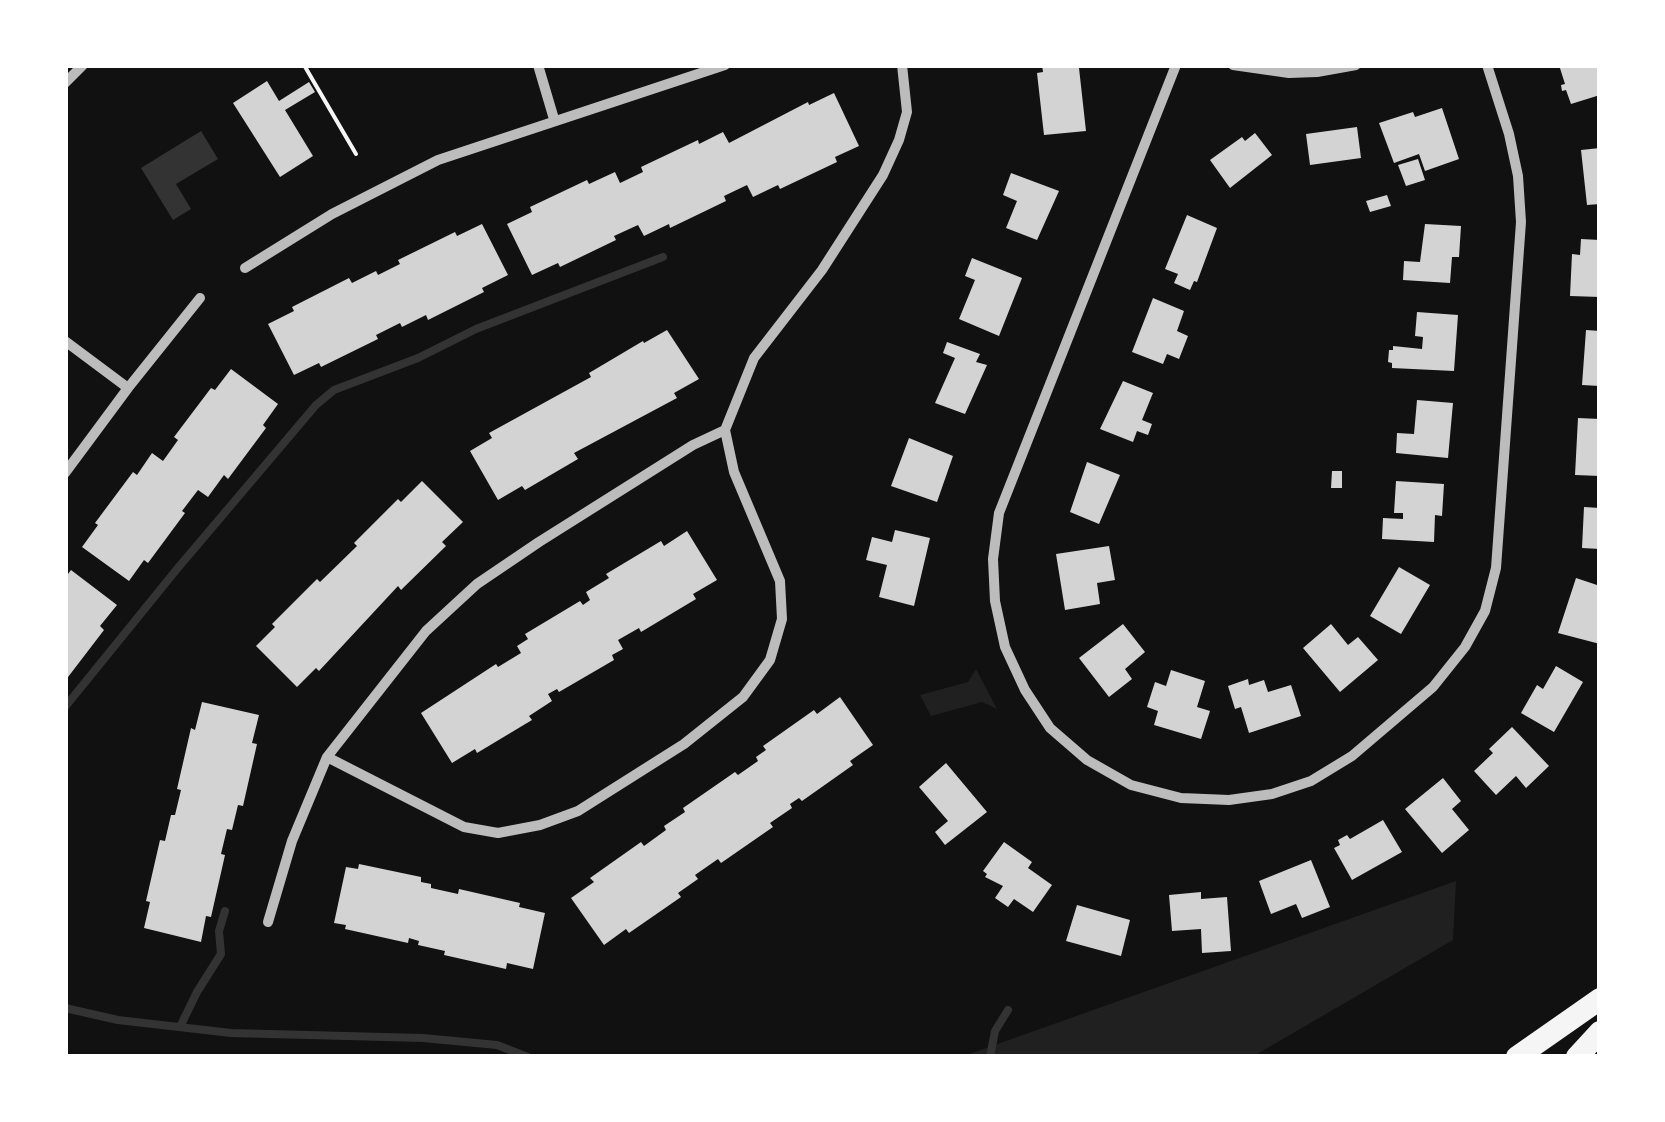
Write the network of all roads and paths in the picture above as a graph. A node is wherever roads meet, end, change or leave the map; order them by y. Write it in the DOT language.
graph roads {
  1 [pos="84,65"];
  2 [pos="304,65"];
  3 [pos="538,65"];
  4 [pos="724,65"];
  5 [pos="902,65"];
  6 [pos="1176,65"];
  7 [pos="1232,65"];
  8 [pos="1356,65"];
  9 [pos="1487,65"];
  10 [pos="65,83"];
  11 [pos="554,118"];
  12 [pos="356,154"];
  13 [pos="245,268"];
  14 [pos="200,298"];
  15 [pos="65,342"];
  16 [pos="128,388"];
  17 [pos="725,430"];
  18 [pos="65,473"];
  19 [pos="327,757"];
  20 [pos="268,922"];
  21 [pos="1600,999"];
  22 [pos="1600,1032"];
  23 [pos="1517,1057"];
  24 [pos="1577,1057"];
  1 -- 10 [label="street"];
  2 -- 12 [label="path"];
  3 -- 11 [label="street"];
  4 -- 11 [label="street"];
  5 -- 17 [label="street"];
  6 -- 9 [label="street"];
  7 -- 8 [label="street"];
  11 -- 13 [label="street"];
  14 -- 16 [label="street"];
  15 -- 16 [label="street"];
  16 -- 18 [label="street"];
  17 -- 19 [label="street"];
  17 -- 19 [label="street"];
  19 -- 20 [label="street"];
  21 -- 23 [label="highway"];
  22 -- 24 [label="highway"];
}
